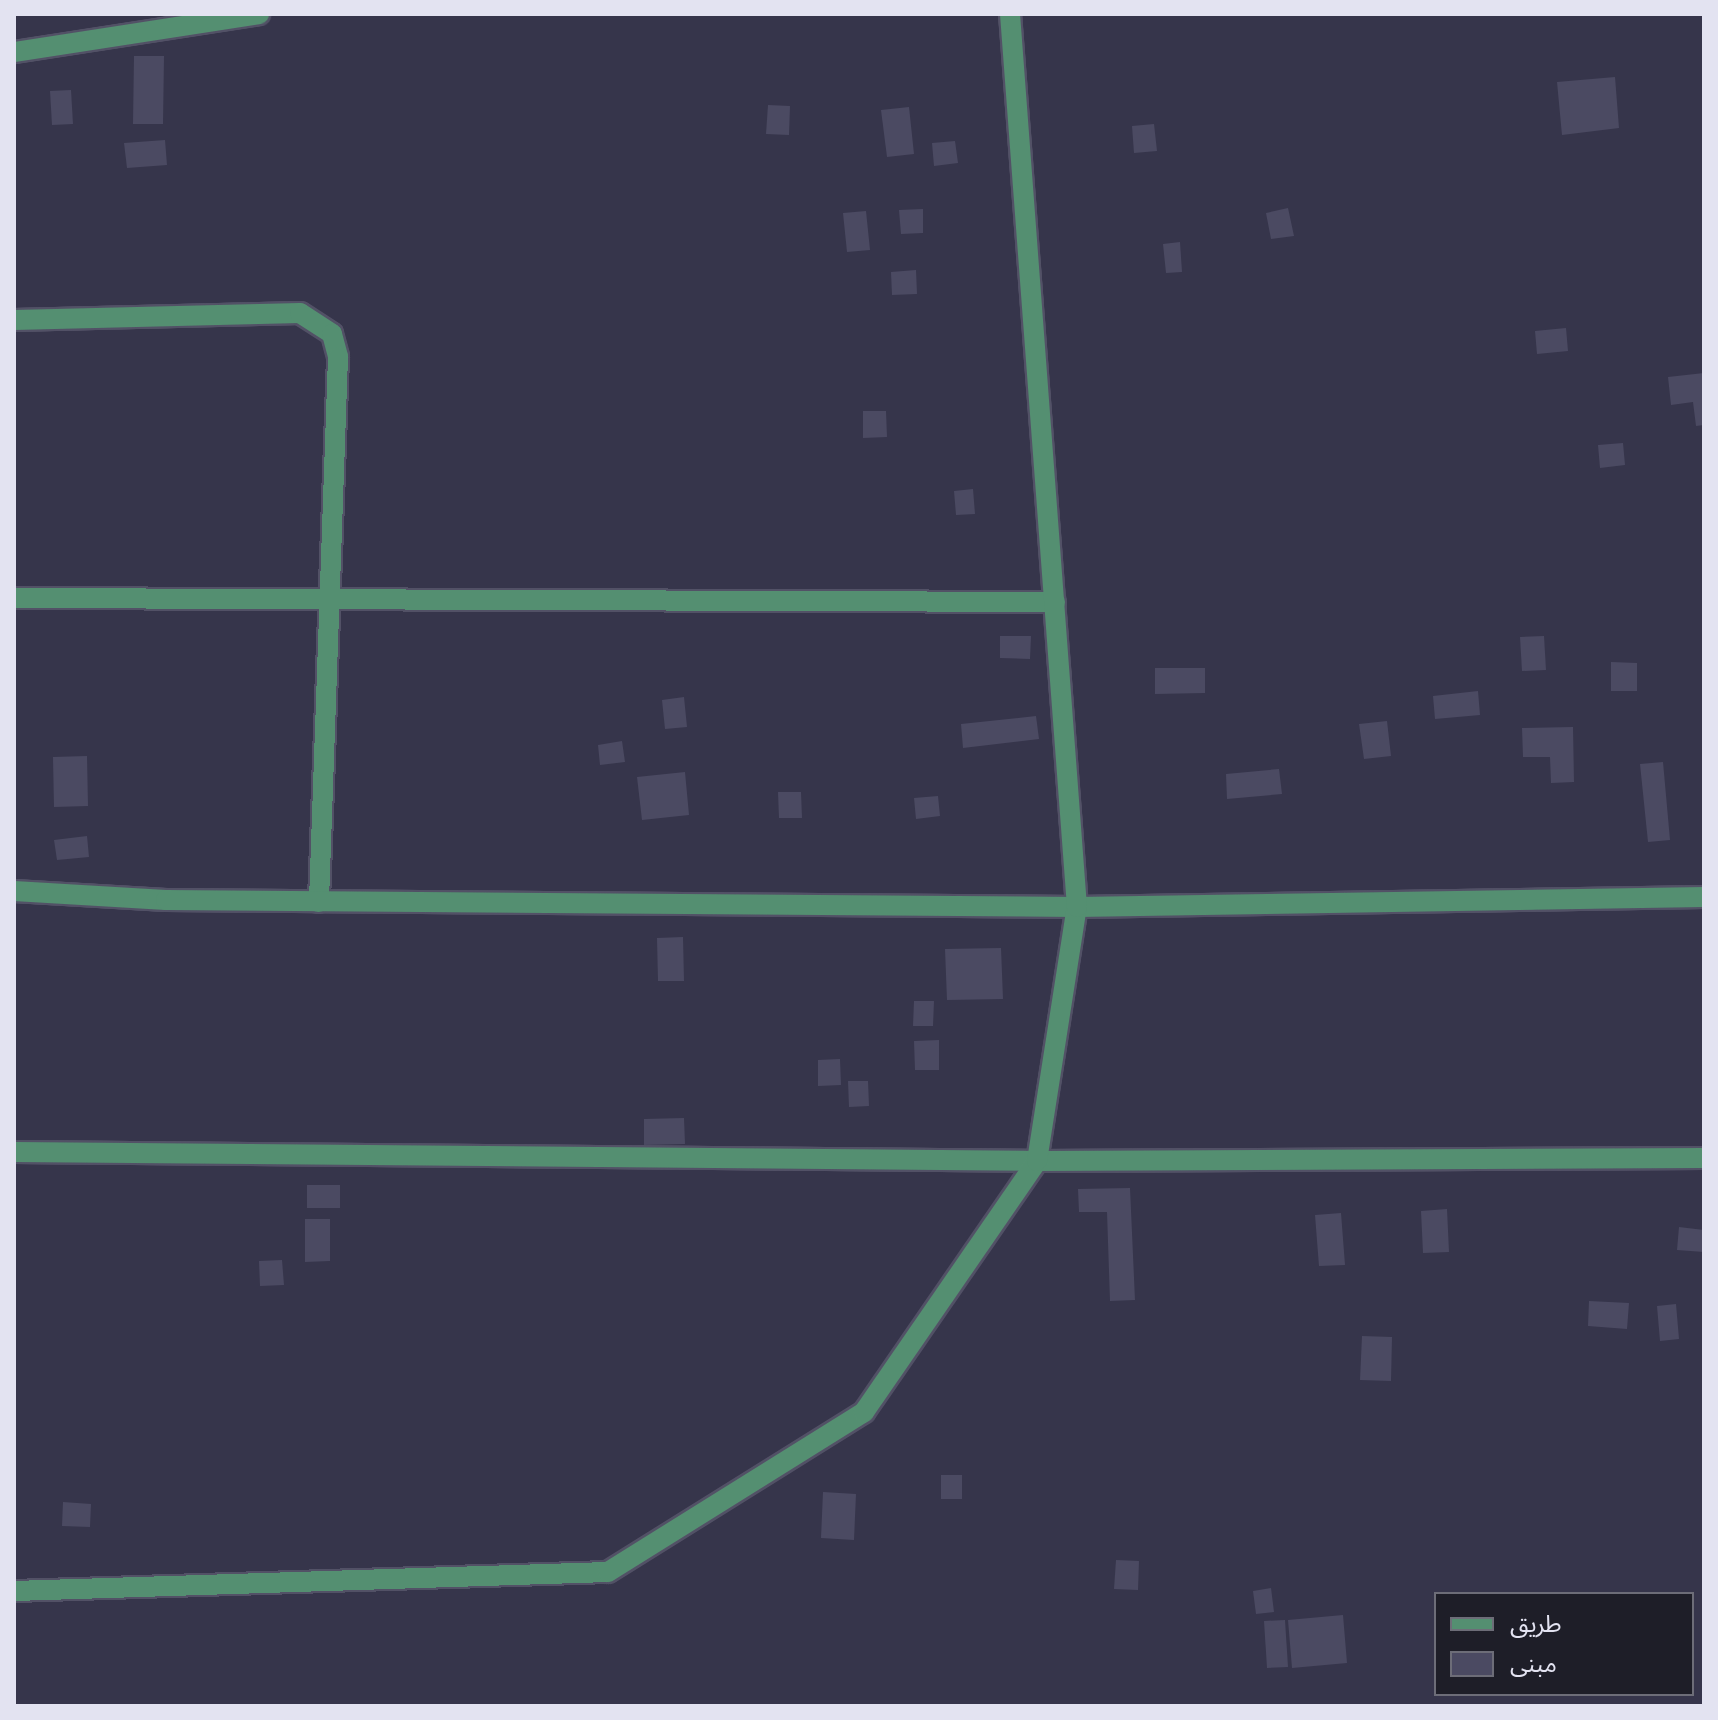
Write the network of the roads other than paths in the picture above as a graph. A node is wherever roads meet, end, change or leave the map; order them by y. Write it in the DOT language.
graph roads {
  1 [pos="259,14"];
  2 [pos="1010,14"];
  3 [pos="14,52"];
  4 [pos="14,320"];
  5 [pos="14,598"];
  6 [pos="330,598"];
  7 [pos="1055,602"];
  8 [pos="14,891"];
  9 [pos="1704,897"];
  10 [pos="319,902"];
  11 [pos="1077,907"];
  12 [pos="14,1152"];
  13 [pos="1704,1158"];
  14 [pos="1037,1161"];
  15 [pos="14,1591"];
  1 -- 3 [label="street"];
  2 -- 7 [label="street"];
  4 -- 6 [label="street"];
  5 -- 6 [label="street"];
  6 -- 7 [label="street"];
  6 -- 10 [label="street"];
  7 -- 11 [label="street"];
  8 -- 10 [label="street"];
  9 -- 11 [label="street"];
  10 -- 11 [label="street"];
  11 -- 14 [label="street"];
  12 -- 14 [label="street"];
  13 -- 14 [label="street"];
  14 -- 15 [label="street"];
}
